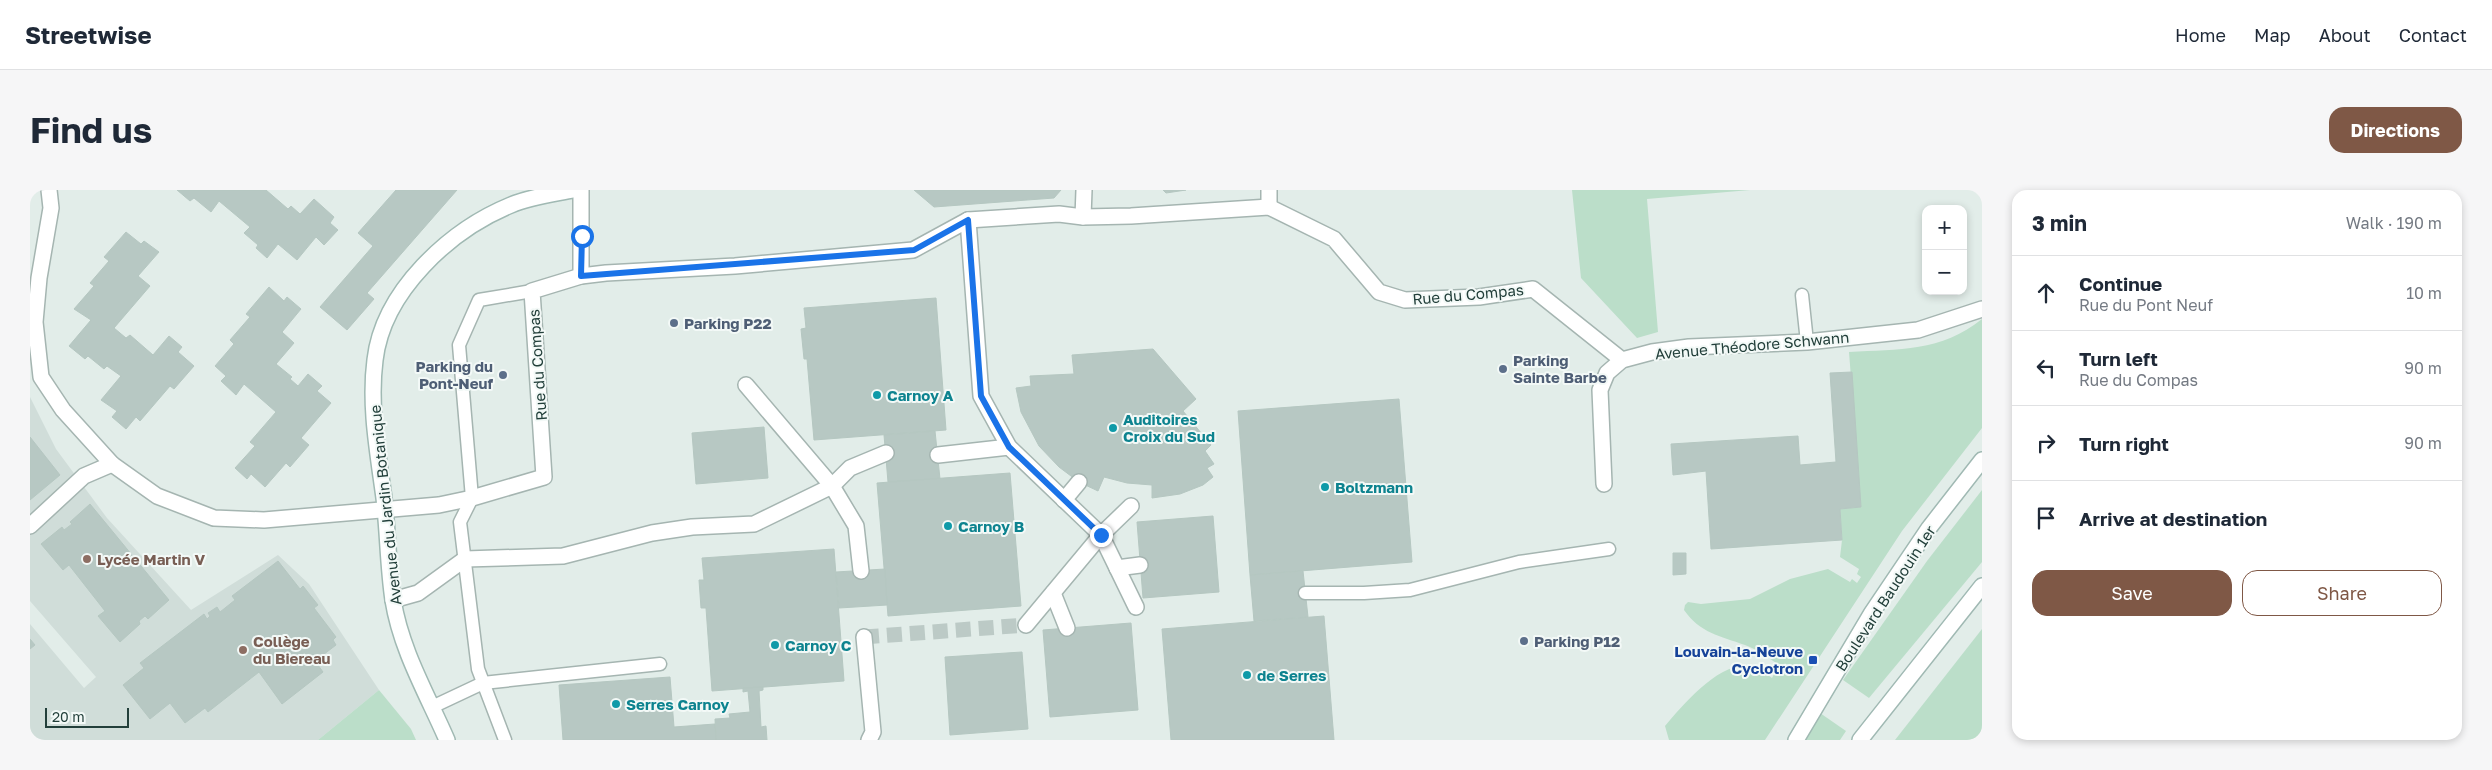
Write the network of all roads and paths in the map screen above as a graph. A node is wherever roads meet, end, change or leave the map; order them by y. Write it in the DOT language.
graph roads {
  1 [pos="50,190"];
  2 [pos="573,190"];
  3 [pos="581,190"];
  4 [pos="1084,190"];
  5 [pos="1270,190"];
  6 [pos="1269,207"];
  7 [pos="1083,217"];
  8 [pos="968,220"];
  9 [pos="581,276"];
  10 [pos="532,291"];
  11 [pos="1802,295"];
  12 [pos="1982,309"];
  13 [pos="1807,342"];
  14 [pos="1622,360"];
  15 [pos="746,385"];
  16 [pos="1009,447"];
  17 [pos="886,454"];
  18 [pos="938,455"];
  19 [pos="1982,460"];
  20 [pos="112,464"];
  21 [pos="1079,482"];
  22 [pos="1604,484"];
  23 [pos="832,486"];
  24 [pos="472,498"];
  25 [pos="1064,500"];
  26 [pos="1131,506"];
  27 [pos="385,509"];
  28 [pos="30,526"];
  29 [pos="1101,535"];
  30 [pos="1609,549"];
  31 [pos="465,559"];
  32 [pos="1140,565"];
  33 [pos="1117,568"];
  34 [pos="861,571"];
  35 [pos="1982,586"];
  36 [pos="1053,593"];
  37 [pos="1305,593"];
  38 [pos="393,600"];
  39 [pos="1136,607"];
  40 [pos="1026,625"];
  41 [pos="1067,628"];
  42 [pos="864,637"];
  43 [pos="660,664"];
  44 [pos="483,683"];
  45 [pos="432,707"];
  46 [pos="447,740"];
  47 [pos="505,740"];
  48 [pos="869,740"];
  49 [pos="1796,740"];
  50 [pos="1860,740"];
  1 -- 20 [label="street, Rue du Compas"];
  2 -- 27 [label="street, Avenue du Jardin Botanique"];
  3 -- 9 [label="street"];
  4 -- 7 [label="street"];
  5 -- 6 [label="street"];
  6 -- 7 [label="street, Rue du Compas"];
  6 -- 14 [label="street, Rue du Compas"];
  7 -- 8 [label="street, Rue du Compas"];
  8 -- 9 [label="street, Rue du Compas"];
  8 -- 16 [label="street"];
  9 -- 10 [label="street, Rue du Compas"];
  10 -- 24 [label="lane"];
  10 -- 24 [label="street, Rue du Compas"];
  11 -- 13 [label="lane"];
  12 -- 13 [label="street, Avenue Théodore Schwann"];
  13 -- 14 [label="street, Avenue Théodore Schwann"];
  14 -- 22 [label="street"];
  15 -- 23 [label="street"];
  16 -- 18 [label="street"];
  16 -- 25 [label="street"];
  17 -- 23 [label="street"];
  19 -- 49 [label="street, Boulevard Baudouin 1er"];
  20 -- 27 [label="street, Rue du Compas"];
  20 -- 28 [label="street"];
  21 -- 25 [label="street"];
  23 -- 31 [label="street"];
  23 -- 34 [label="street"];
  24 -- 27 [label="street, Rue du Compas"];
  24 -- 31 [label="lane"];
  25 -- 29 [label="street"];
  26 -- 29 [label="street"];
  27 -- 38 [label="street, Avenue du Jardin Botanique"];
  29 -- 33 [label="street"];
  29 -- 36 [label="street"];
  30 -- 37 [label="lane"];
  31 -- 38 [label="street"];
  31 -- 44 [label="lane"];
  32 -- 33 [label="street"];
  33 -- 39 [label="street"];
  35 -- 50 [label="street"];
  36 -- 40 [label="street"];
  36 -- 41 [label="street"];
  38 -- 45 [label="street, Avenue du Jardin Botanique"];
  42 -- 48 [label="street"];
  43 -- 44 [label="lane"];
  44 -- 45 [label="lane"];
  44 -- 47 [label="lane"];
  45 -- 46 [label="street, Avenue du Jardin Botanique"];
}
